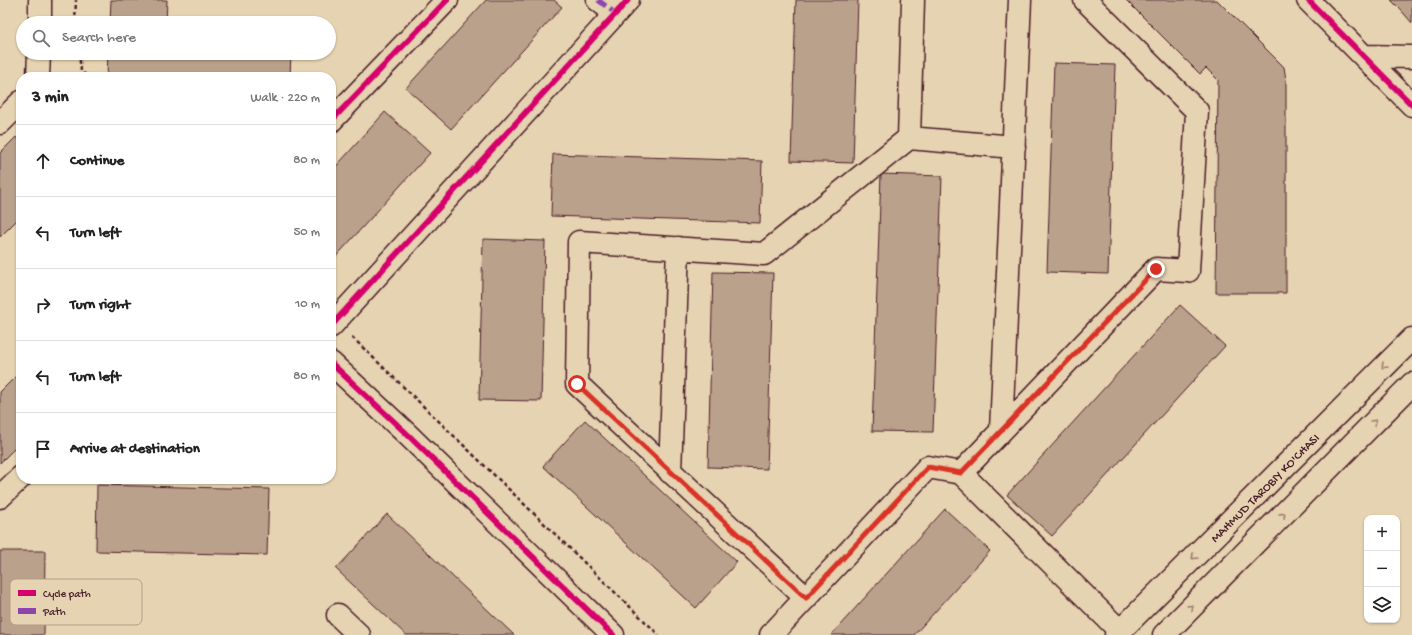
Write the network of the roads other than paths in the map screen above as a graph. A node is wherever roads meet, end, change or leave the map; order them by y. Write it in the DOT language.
graph roads {
  1 [pos="40,0"];
  2 [pos="446,0"];
  3 [pos="598,0"];
  4 [pos="913,0"];
  5 [pos="1020,0"];
  6 [pos="1085,0"];
  7 [pos="1308,0"];
  8 [pos="621,7"];
  9 [pos="40,16"];
  10 [pos="1364,56"];
  11 [pos="1412,57"];
  12 [pos="39,60"];
  13 [pos="38,72"];
  14 [pos="1412,105"];
  15 [pos="16,107"];
  16 [pos="336,116"];
  17 [pos="0,123"];
  18 [pos="909,138"];
  19 [pos="1014,147"];
  20 [pos="678,248"];
  21 [pos="336,321"];
  22 [pos="1412,339"];
  23 [pos="336,368"];
  24 [pos="1412,384"];
  25 [pos="1001,431"];
  26 [pos="670,472"];
  27 [pos="961,473"];
  28 [pos="16,482"];
  29 [pos="0,497"];
  30 [pos="806,598"];
  31 [pos="338,615"];
  32 [pos="1118,633"];
  33 [pos="359,635"];
  34 [pos="613,635"];
  35 [pos="772,635"];
  36 [pos="1164,635"];
  1 -- 9 [label="street"];
  2 -- 16 [label="street"];
  3 -- 8 [label="street"];
  4 -- 18 [label="street"];
  5 -- 19 [label="street"];
  6 -- 25 [label="street"];
  7 -- 10 [label="street"];
  8 -- 21 [label="street"];
  10 -- 11 [label="street"];
  10 -- 14 [label="street"];
  12 -- 13 [label="street"];
  15 -- 17 [label="street"];
  18 -- 19 [label="street"];
  18 -- 20 [label="street"];
  19 -- 25 [label="street"];
  20 -- 26 [label="street"];
  20 -- 26 [label="street"];
  22 -- 32 [label="street, MAHMUD TAROBIY KO'CHASI, one-way"];
  23 -- 34 [label="street"];
  36 -- 24 [label="street, one-way"];
  25 -- 27 [label="street"];
  26 -- 30 [label="street"];
  27 -- 30 [label="street"];
  27 -- 32 [label="street"];
  28 -- 29 [label="street"];
  30 -- 35 [label="street"];
  31 -- 33 [label="street"];
}
